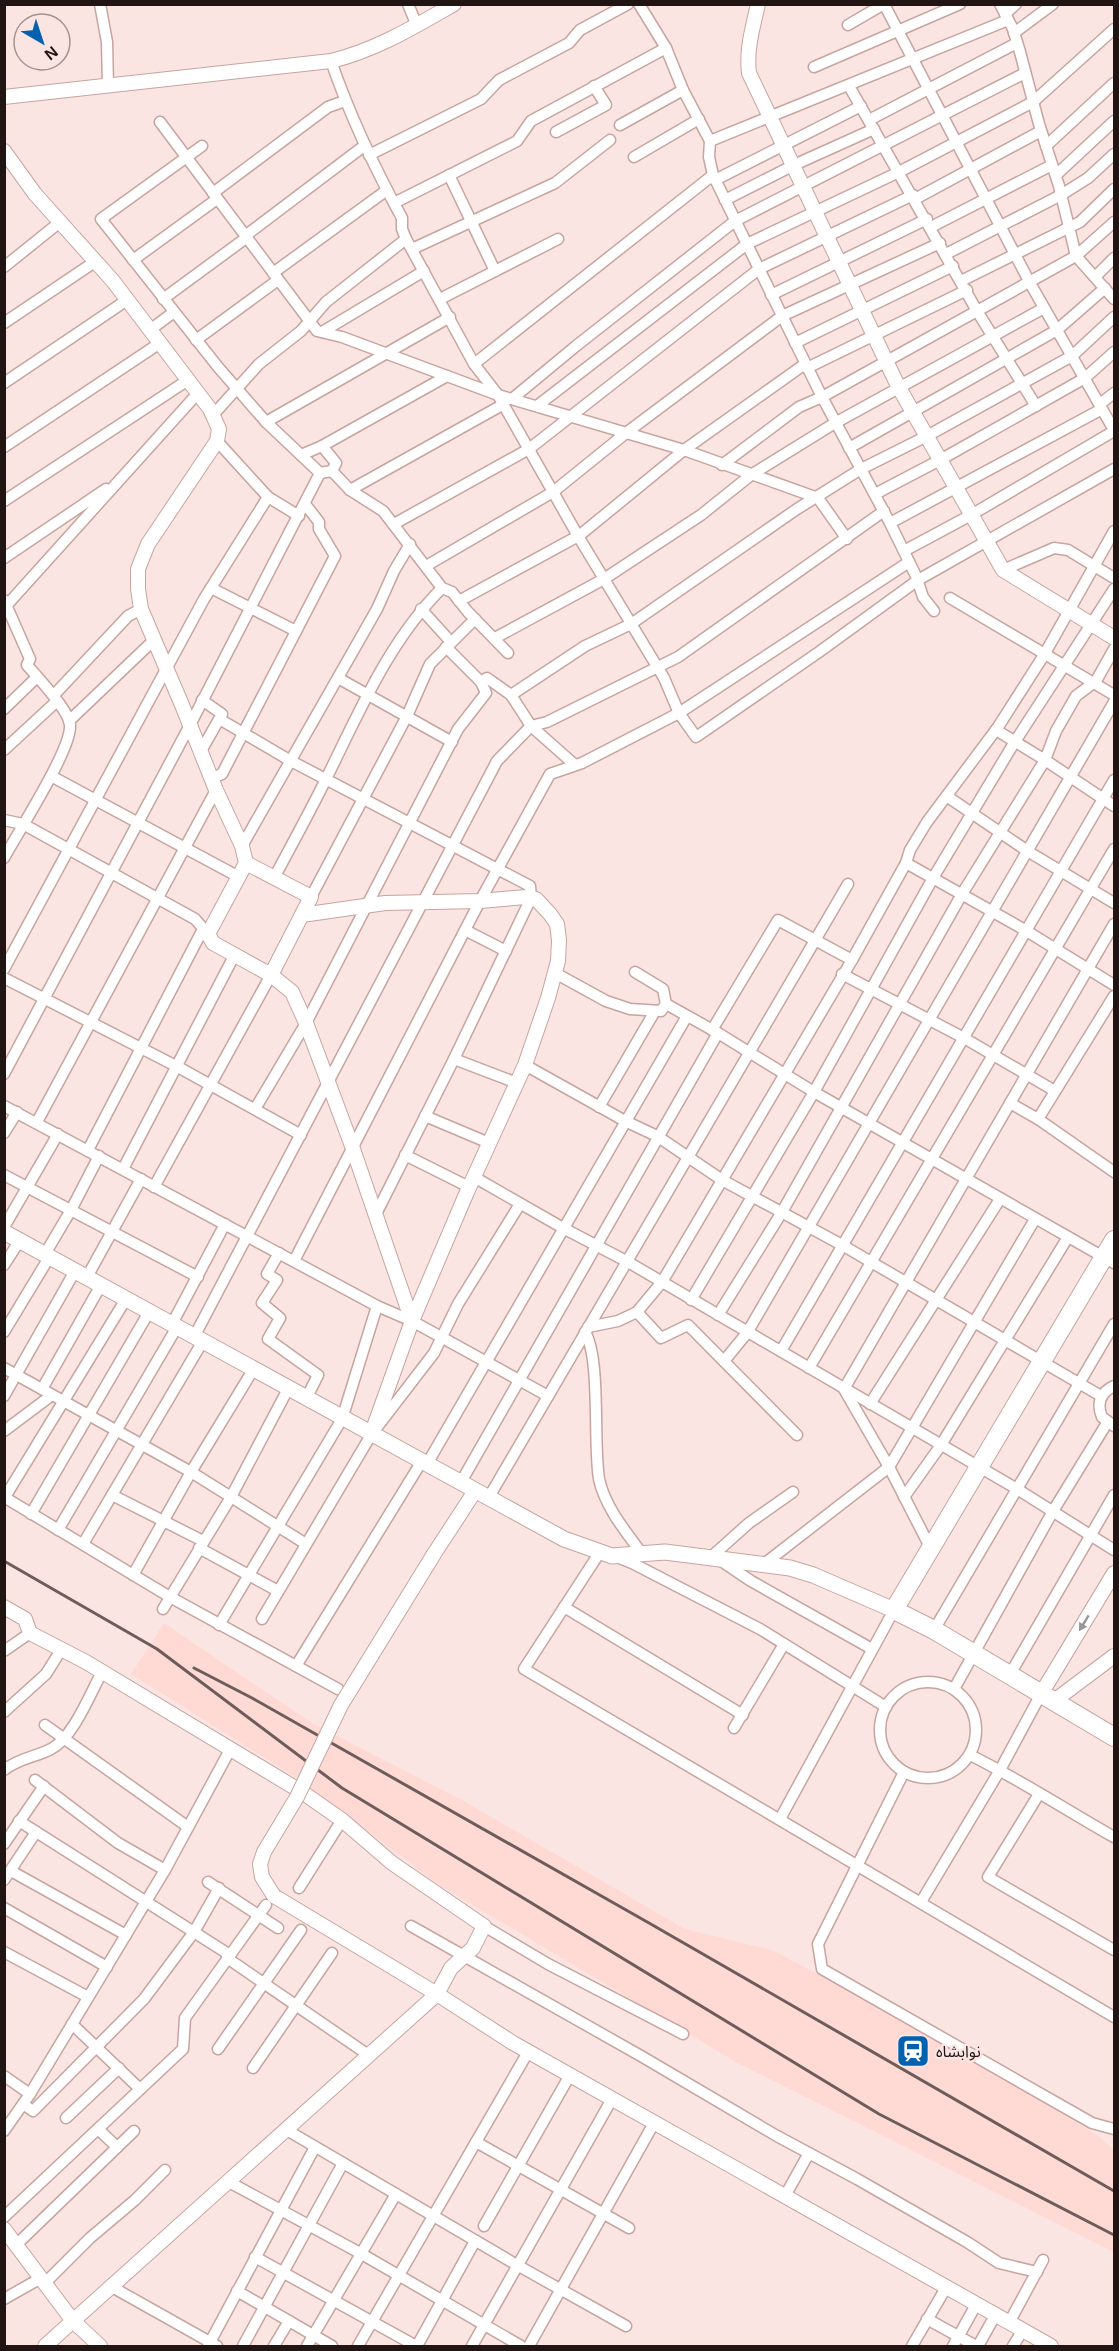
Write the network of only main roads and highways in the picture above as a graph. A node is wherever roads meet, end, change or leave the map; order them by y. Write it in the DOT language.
graph roads {
  1 [pos="4,1232"];
  2 [pos="1114,1240"];
  3 [pos="1110,1260"];
  4 [pos="894,1610"];
  5 [pos="1114,1737"];
  1 -- 4 [label="main road"];
  2 -- 3 [label="main road"];
  3 -- 4 [label="main road"];
  4 -- 5 [label="main road"];
}
